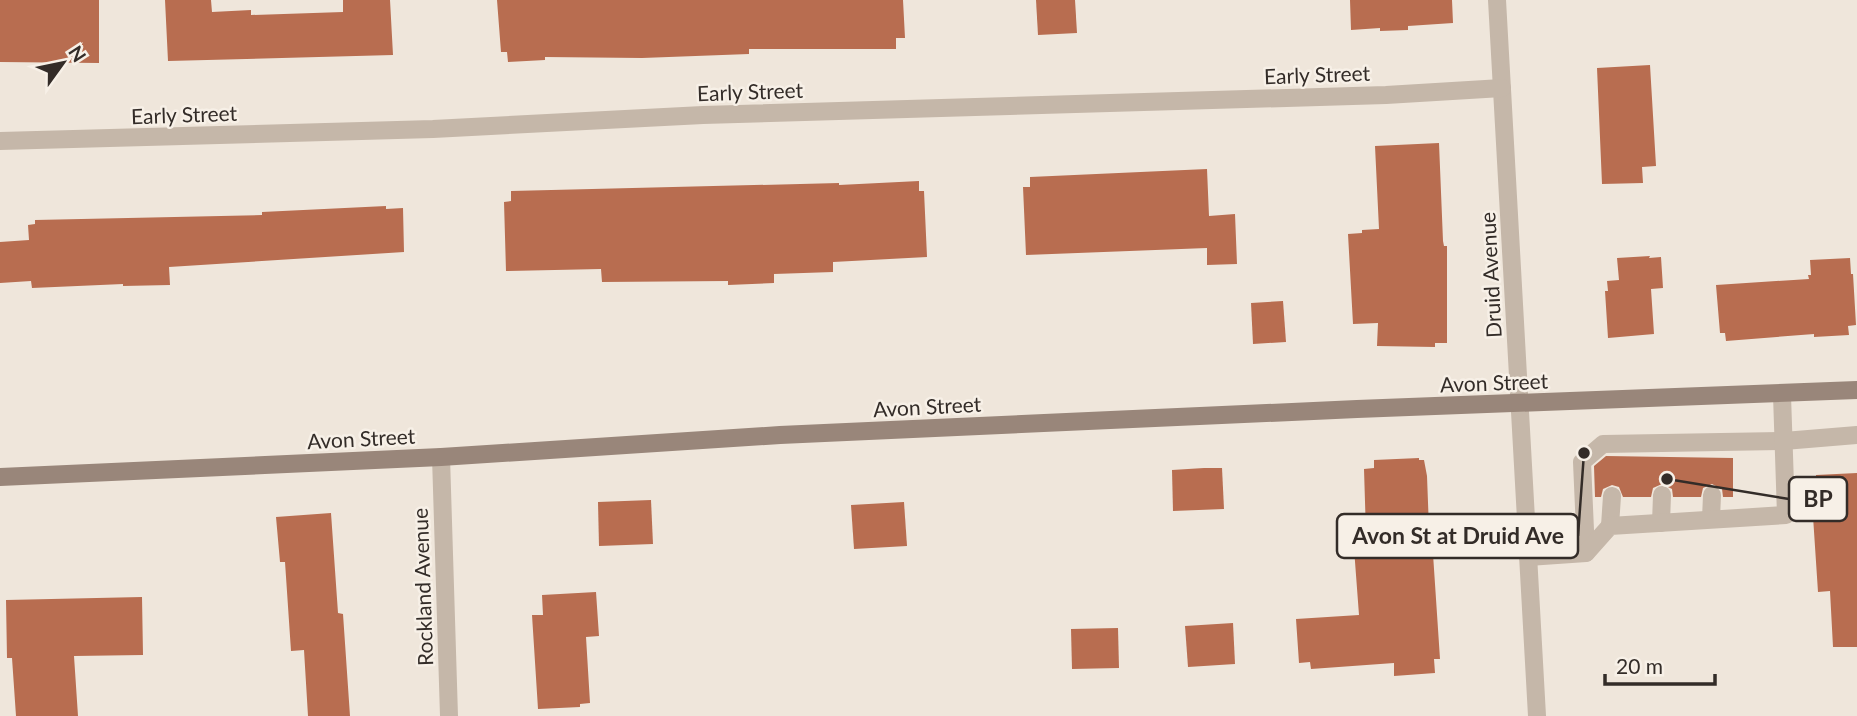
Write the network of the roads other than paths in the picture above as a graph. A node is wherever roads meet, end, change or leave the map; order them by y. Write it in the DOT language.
graph roads {
  1 [pos="1497,0"];
  2 [pos="1502,88"];
  3 [pos="0,141"];
  4 [pos="1857,390"];
  5 [pos="1782,394"];
  6 [pos="1520,404"];
  7 [pos="1857,435"];
  8 [pos="1784,441"];
  9 [pos="440,457"];
  10 [pos="0,477"];
  11 [pos="1662,495"];
  12 [pos="1712,495"];
  13 [pos="1612,496"];
  14 [pos="1711,519"];
  15 [pos="1661,523"];
  16 [pos="1610,526"];
  17 [pos="1586,553"];
  18 [pos="1528,557"];
  19 [pos="449,716"];
  20 [pos="1537,716"];
  1 -- 2 [label="street, Druid Avenue"];
  2 -- 3 [label="street, Early Street"];
  2 -- 6 [label="street, Druid Avenue"];
  4 -- 5 [label="main road, Avon Street"];
  5 -- 6 [label="main road, Avon Street"];
  5 -- 8 [label="street"];
  6 -- 9 [label="main road, Avon Street"];
  6 -- 18 [label="street, Druid Avenue"];
  7 -- 8 [label="street"];
  8 -- 14 [label="street"];
  8 -- 17 [label="street"];
  9 -- 10 [label="main road, Avon Street"];
  9 -- 19 [label="street, Rockland Avenue"];
  11 -- 15 [label="street"];
  12 -- 14 [label="street"];
  13 -- 16 [label="street"];
  14 -- 15 [label="street"];
  15 -- 16 [label="street"];
  16 -- 17 [label="street"];
  17 -- 18 [label="street"];
  18 -- 20 [label="street, Druid Avenue"];
}
